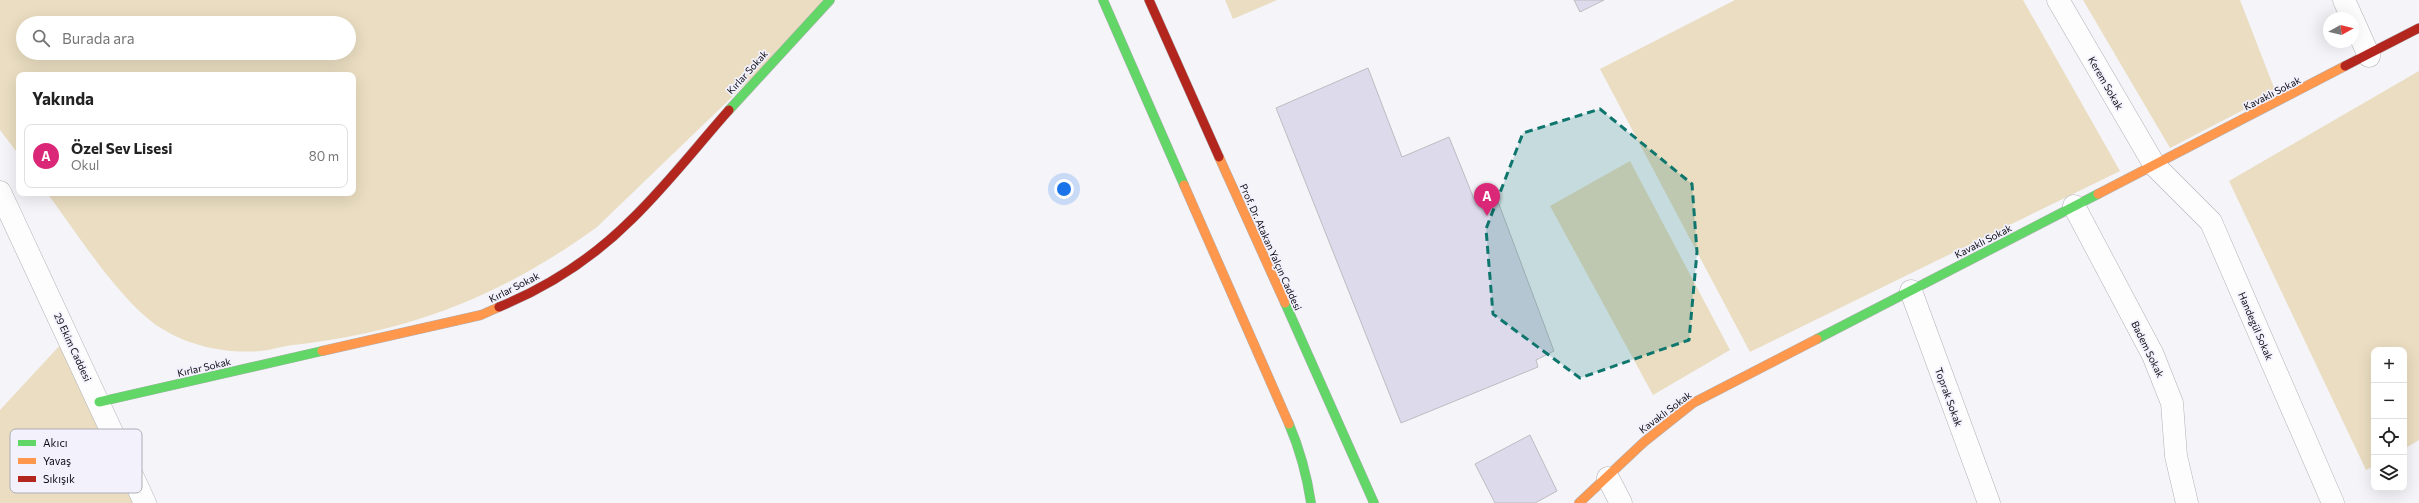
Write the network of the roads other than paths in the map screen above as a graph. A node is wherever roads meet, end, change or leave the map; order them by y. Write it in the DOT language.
graph roads {
  1 [pos="830,0"];
  2 [pos="1103,0"];
  3 [pos="1149,0"];
  4 [pos="2058,0"];
  5 [pos="2344,0"];
  6 [pos="2350,12"];
  7 [pos="2419,28"];
  8 [pos="2359,33"];
  9 [pos="2369,56"];
  10 [pos="2155,166"];
  11 [pos="0,192"];
  12 [pos="2074,206"];
  13 [pos="1911,290"];
  14 [pos="100,402"];
  15 [pos="112,429"];
  16 [pos="1608,478"];
  17 [pos="141,493"];
  18 [pos="145,503"];
  19 [pos="1311,503"];
  20 [pos="1374,503"];
  21 [pos="1579,503"];
  22 [pos="1621,503"];
  23 [pos="1989,503"];
  24 [pos="2187,503"];
  25 [pos="2333,503"];
  1 -- 14 [label="street, Kırlar Sokak"];
  2 -- 19 [label="street"];
  3 -- 20 [label="street, Prof. Dr. Atakan Yalçın Caddesi"];
  4 -- 10 [label="street, Kerem Sokak"];
  5 -- 6 [label="street"];
  7 -- 9 [label="street, Kavaklı Sokak"];
  8 -- 9 [label="street"];
  9 -- 10 [label="street, Kavaklı Sokak"];
  10 -- 12 [label="street, Kavaklı Sokak"];
  10 -- 25 [label="street, Handegül Sokak"];
  11 -- 14 [label="street, 29 Ekim Caddesi"];
  12 -- 13 [label="street, Kavaklı Sokak"];
  12 -- 24 [label="street, Badem Sokak"];
  13 -- 16 [label="street, Kavaklı Sokak"];
  13 -- 23 [label="street, Toprak Sokak"];
  14 -- 15 [label="street, 29 Ekim Caddesi"];
  16 -- 21 [label="street, Kavaklı Sokak"];
  16 -- 22 [label="street"];
  17 -- 18 [label="street, 29 Ekim Caddesi"];
}
